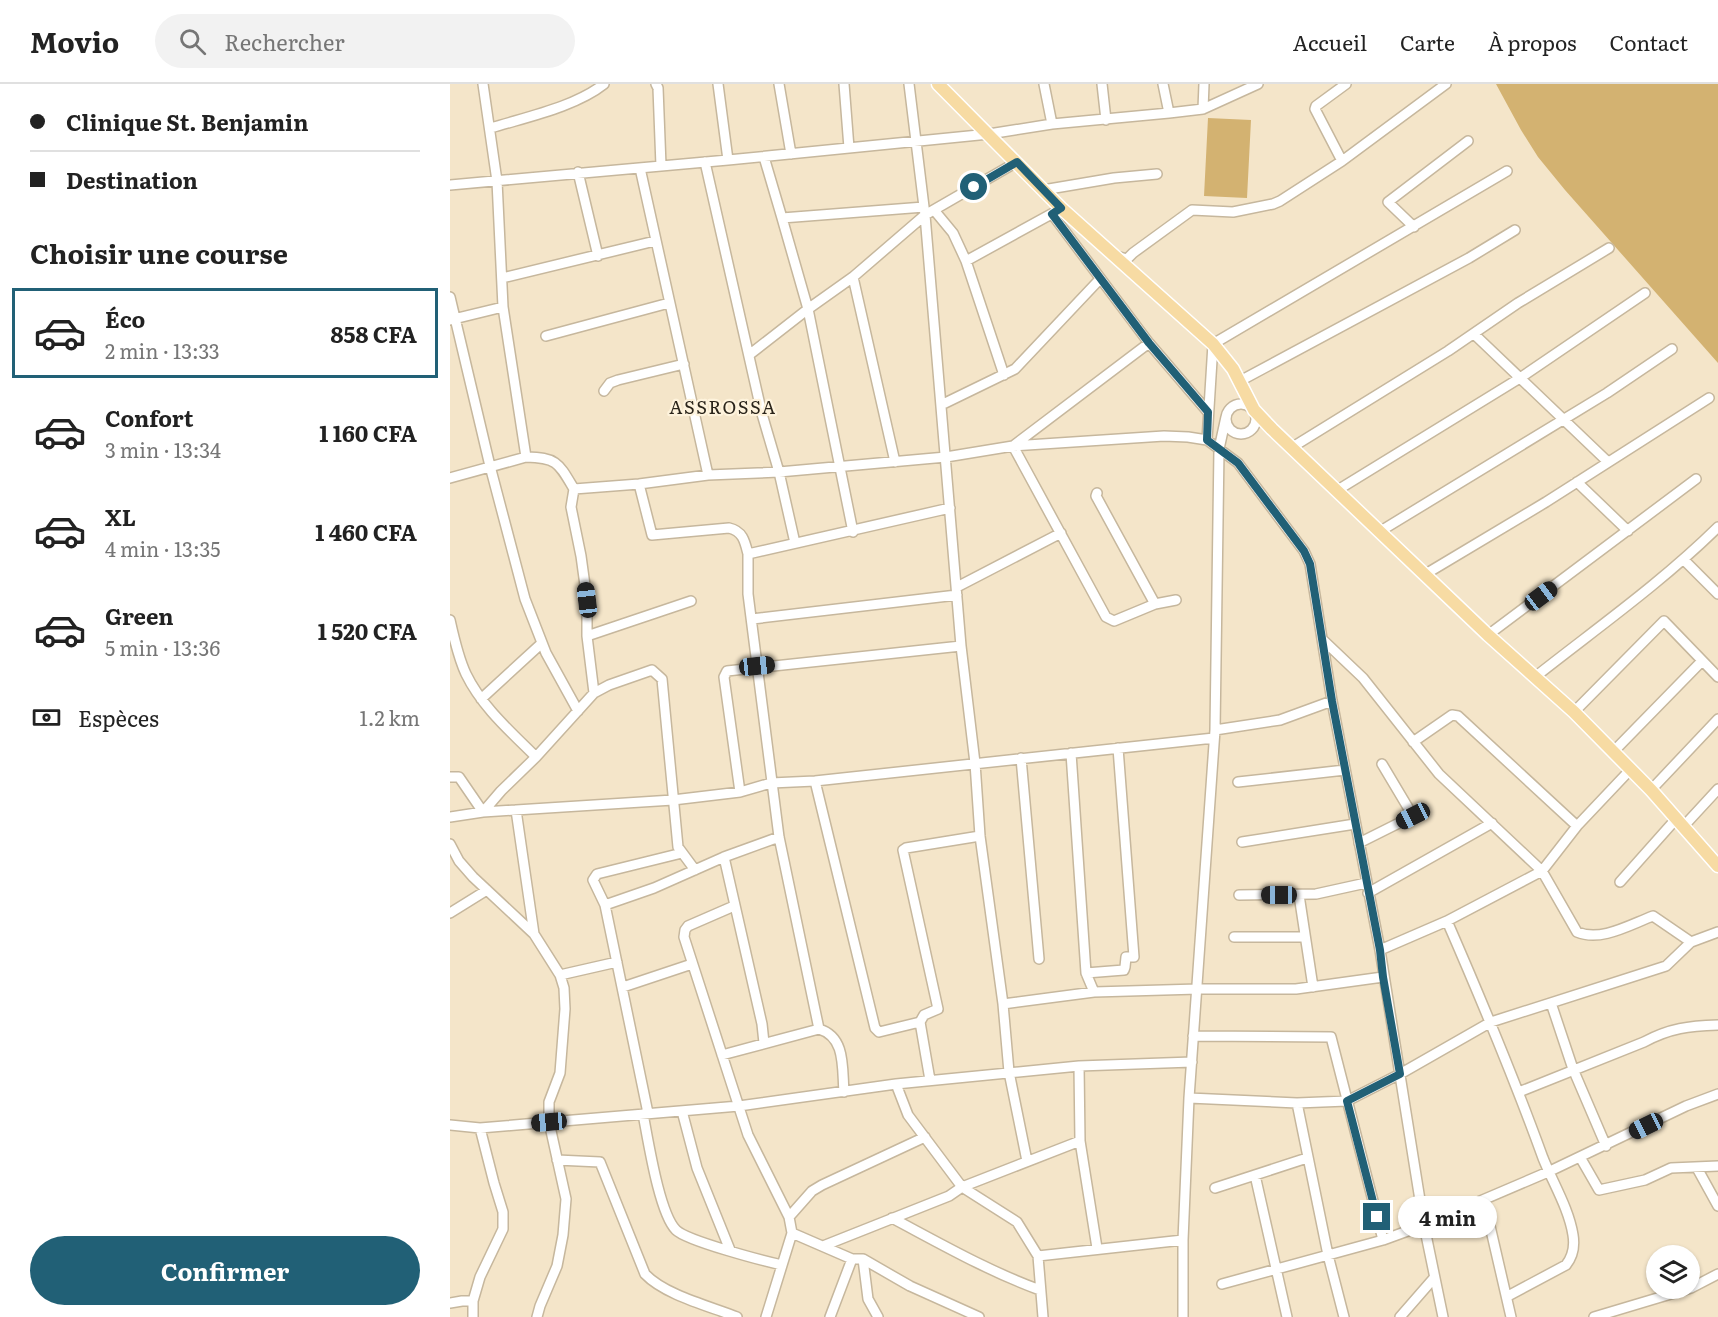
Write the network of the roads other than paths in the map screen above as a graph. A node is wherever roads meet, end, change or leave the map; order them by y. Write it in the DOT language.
graph roads {
  1 [pos="483,84"];
  2 [pos="604,84"];
  3 [pos="718,84"];
  4 [pos="779,84"];
  5 [pos="844,84"];
  6 [pos="909,84"];
  7 [pos="1044,84"];
  8 [pos="1102,84"];
  9 [pos="1163,84"];
  10 [pos="1204,84"];
  11 [pos="1258,84"];
  12 [pos="1346,84"];
  13 [pos="1446,84"];
  14 [pos="658,85"];
  15 [pos="940,85"];
  16 [pos="1203,109"];
  17 [pos="1169,113"];
  18 [pos="1106,120"];
  19 [pos="1052,124"];
  20 [pos="491,128"];
  21 [pos="989,134"];
  22 [pos="915,141"];
  23 [pos="1468,141"];
  24 [pos="849,148"];
  25 [pos="791,154"];
  26 [pos="764,156"];
  27 [pos="728,160"];
  28 [pos="1342,161"];
  29 [pos="705,162"];
  30 [pos="1017,162"];
  31 [pos="661,166"];
  32 [pos="640,168"];
  33 [pos="1507,171"];
  34 [pos="578,172"];
  35 [pos="1157,174"];
  36 [pos="497,181"];
  37 [pos="450,185"];
  38 [pos="1043,190"];
  39 [pos="934,210"];
  40 [pos="925,211"];
  41 [pos="1057,211"];
  42 [pos="782,218"];
  43 [pos="1414,227"];
  44 [pos="1515,230"];
  45 [pos="655,241"];
  46 [pos="1609,248"];
  47 [pos="598,256"];
  48 [pos="1116,256"];
  49 [pos="966,261"];
  50 [pos="853,277"];
  51 [pos="502,278"];
  52 [pos="1100,279"];
  53 [pos="1645,293"];
  54 [pos="450,297"];
  55 [pos="669,303"];
  56 [pos="503,307"];
  57 [pos="808,309"];
  58 [pos="453,320"];
  59 [pos="1474,334"];
  60 [pos="546,336"];
  61 [pos="1149,343"];
  62 [pos="1213,344"];
  63 [pos="1672,349"];
  64 [pos="749,355"];
  65 [pos="684,363"];
  66 [pos="1004,375"];
  67 [pos="1520,378"];
  68 [pos="1240,381"];
  69 [pos="604,391"];
  70 [pos="1709,398"];
  71 [pos="941,405"];
  72 [pos="1254,410"];
  73 [pos="1208,412"];
  74 [pos="1226,417"];
  75 [pos="1563,420"];
  76 [pos="1207,440"];
  77 [pos="1013,446"];
  78 [pos="1291,448"];
  79 [pos="1218,449"];
  80 [pos="526,457"];
  81 [pos="946,457"];
  82 [pos="895,462"];
  83 [pos="1608,462"];
  84 [pos="490,466"];
  85 [pos="840,467"];
  86 [pos="779,472"];
  87 [pos="708,475"];
  88 [pos="450,478"];
  89 [pos="1696,479"];
  90 [pos="1577,482"];
  91 [pos="639,484"];
  92 [pos="573,489"];
  93 [pos="1336,491"];
  94 [pos="1097,493"];
  95 [pos="950,508"];
  96 [pos="1718,527"];
  97 [pos="853,531"];
  98 [pos="1628,531"];
  99 [pos="1379,532"];
  100 [pos="1061,533"];
  101 [pos="795,543"];
  102 [pos="748,554"];
  103 [pos="1684,560"];
  104 [pos="1424,575"];
  105 [pos="957,591"];
  106 [pos="1718,594"];
  107 [pos="1176,600"];
  108 [pos="691,601"];
  109 [pos="1155,604"];
  110 [pos="450,620"];
  111 [pos="752,620"];
  112 [pos="1488,635"];
  113 [pos="587,636"];
  114 [pos="1322,639"];
  115 [pos="542,643"];
  116 [pos="962,646"];
  117 [pos="1702,661"];
  118 [pos="757,666"];
  119 [pos="1535,677"];
  120 [pos="1718,677"];
  121 [pos="594,693"];
  122 [pos="481,699"];
  123 [pos="1332,701"];
  124 [pos="578,711"];
  125 [pos="1574,712"];
  126 [pos="1718,720"];
  127 [pos="1215,734"];
  128 [pos="1413,742"];
  129 [pos="1118,748"];
  130 [pos="1613,752"];
  131 [pos="1071,753"];
  132 [pos="536,757"];
  133 [pos="1021,758"];
  134 [pos="975,763"];
  135 [pos="1382,764"];
  136 [pos="1345,770"];
  137 [pos="1630,770"];
  138 [pos="450,777"];
  139 [pos="815,781"];
  140 [pos="1238,782"];
  141 [pos="771,783"];
  142 [pos="1718,789"];
  143 [pos="1651,790"];
  144 [pos="740,792"];
  145 [pos="673,800"];
  146 [pos="516,810"];
  147 [pos="483,812"];
  148 [pos="450,818"];
  149 [pos="1492,823"];
  150 [pos="1679,823"];
  151 [pos="1355,824"];
  152 [pos="1577,826"];
  153 [pos="980,836"];
  154 [pos="779,837"];
  155 [pos="1242,842"];
  156 [pos="1359,843"];
  157 [pos="450,844"];
  158 [pos="682,853"];
  159 [pos="724,857"];
  160 [pos="455,863"];
  161 [pos="1718,866"];
  162 [pos="695,870"];
  163 [pos="1542,871"];
  164 [pos="1620,882"];
  165 [pos="1366,883"];
  166 [pos="487,891"];
  167 [pos="1368,894"];
  168 [pos="1239,895"];
  169 [pos="1299,895"];
  170 [pos="605,905"];
  171 [pos="734,906"];
  172 [pos="450,913"];
  173 [pos="1447,921"];
  174 [pos="1718,932"];
  175 [pos="534,934"];
  176 [pos="1234,937"];
  177 [pos="1305,937"];
  178 [pos="1691,942"];
  179 [pos="1380,950"];
  180 [pos="1039,958"];
  181 [pos="617,962"];
  182 [pos="692,964"];
  183 [pos="1086,973"];
  184 [pos="560,975"];
  185 [pos="1383,977"];
  186 [pos="623,987"];
  187 [pos="1313,987"];
  188 [pos="1198,989"];
  189 [pos="1094,992"];
  190 [pos="1003,1004"];
  191 [pos="1551,1004"];
  192 [pos="920,1022"];
  193 [pos="1491,1022"];
  194 [pos="1718,1025"];
  195 [pos="819,1029"];
  196 [pos="1193,1036"];
  197 [pos="764,1043"];
  198 [pos="722,1055"];
  199 [pos="1192,1062"];
  200 [pos="1079,1065"];
  201 [pos="1573,1069"];
  202 [pos="1009,1072"];
  203 [pos="1400,1074"];
  204 [pos="930,1080"];
  205 [pos="896,1084"];
  206 [pos="844,1092"];
  207 [pos="1519,1092"];
  208 [pos="1718,1094"];
  209 [pos="1189,1098"];
  210 [pos="1347,1101"];
  211 [pos="1297,1103"];
  212 [pos="739,1106"];
  213 [pos="682,1111"];
  214 [pos="646,1113"];
  215 [pos="549,1122"];
  216 [pos="450,1125"];
  217 [pos="480,1128"];
  218 [pos="925,1137"];
  219 [pos="1080,1141"];
  220 [pos="1606,1146"];
  221 [pos="1580,1157"];
  222 [pos="1307,1158"];
  223 [pos="557,1160"];
  224 [pos="1027,1161"];
  225 [pos="1718,1166"];
  226 [pos="1697,1168"];
  227 [pos="1548,1172"];
  228 [pos="1255,1175"];
  229 [pos="962,1187"];
  230 [pos="1215,1188"];
  231 [pos="1484,1200"];
  232 [pos="1718,1206"];
  233 [pos="789,1217"];
  234 [pos="892,1218"];
  235 [pos="1424,1225"];
  236 [pos="792,1233"];
  237 [pos="1183,1240"];
  238 [pos="1383,1240"];
  239 [pos="823,1246"];
  240 [pos="1097,1248"];
  241 [pos="730,1250"];
  242 [pos="1328,1255"];
  243 [pos="1038,1256"];
  244 [pos="852,1259"];
  245 [pos="863,1259"];
  246 [pos="782,1265"];
  247 [pos="1275,1270"];
  248 [pos="1718,1274"];
  249 [pos="1434,1278"];
  250 [pos="1222,1284"];
  251 [pos="1040,1290"];
  252 [pos="1508,1296"];
  253 [pos="472,1301"];
  254 [pos="450,1303"];
  255 [pos="473,1317"];
  256 [pos="537,1317"];
  257 [pos="737,1317"];
  258 [pos="766,1317"];
  259 [pos="830,1317"];
  260 [pos="878,1317"];
  261 [pos="979,1317"];
  262 [pos="1043,1317"];
  263 [pos="1183,1317"];
  264 [pos="1287,1317"];
  265 [pos="1344,1317"];
  266 [pos="1400,1317"];
  267 [pos="1443,1317"];
  268 [pos="1511,1317"];
  269 [pos="1594,1317"];
  1 -- 20 [label="street"];
  2 -- 20 [label="street"];
  3 -- 27 [label="street"];
  4 -- 25 [label="street"];
  5 -- 24 [label="street"];
  6 -- 22 [label="street"];
  7 -- 19 [label="street"];
  8 -- 18 [label="street"];
  9 -- 17 [label="street"];
  10 -- 16 [label="street"];
  11 -- 16 [label="street"];
  12 -- 28 [label="street"];
  13 -- 28 [label="street"];
  14 -- 31 [label="street"];
  15 -- 21 [label="main road"];
  16 -- 17 [label="street"];
  17 -- 18 [label="street"];
  18 -- 19 [label="street"];
  19 -- 21 [label="street"];
  20 -- 36 [label="street"];
  21 -- 22 [label="street"];
  21 -- 30 [label="main road"];
  22 -- 24 [label="street"];
  22 -- 40 [label="street"];
  23 -- 43 [label="street"];
  24 -- 25 [label="street"];
  25 -- 26 [label="street"];
  26 -- 27 [label="street"];
  26 -- 42 [label="street"];
  27 -- 29 [label="street"];
  28 -- 48 [label="street"];
  29 -- 31 [label="street"];
  29 -- 64 [label="street"];
  30 -- 38 [label="main road"];
  30 -- 39 [label="street"];
  31 -- 32 [label="street"];
  32 -- 34 [label="street"];
  32 -- 45 [label="street"];
  33 -- 43 [label="street"];
  34 -- 36 [label="street"];
  34 -- 47 [label="street"];
  35 -- 38 [label="street"];
  36 -- 37 [label="street"];
  36 -- 51 [label="street"];
  38 -- 41 [label="main road"];
  39 -- 40 [label="street"];
  39 -- 49 [label="street"];
  40 -- 42 [label="street"];
  40 -- 50 [label="street"];
  40 -- 71 [label="street"];
  41 -- 48 [label="main road"];
  41 -- 49 [label="street"];
  41 -- 52 [label="street"];
  42 -- 57 [label="street"];
  43 -- 62 [label="street"];
  44 -- 68 [label="street"];
  45 -- 47 [label="street"];
  45 -- 55 [label="street"];
  46 -- 59 [label="street"];
  47 -- 51 [label="street"];
  48 -- 62 [label="main road"];
  49 -- 66 [label="street"];
  50 -- 57 [label="street"];
  50 -- 82 [label="street"];
  51 -- 56 [label="street"];
  52 -- 61 [label="street"];
  52 -- 66 [label="street"];
  53 -- 67 [label="street"];
  54 -- 58 [label="street"];
  55 -- 60 [label="street"];
  55 -- 65 [label="street"];
  56 -- 58 [label="street"];
  56 -- 80 [label="street"];
  57 -- 64 [label="street"];
  57 -- 85 [label="street"];
  58 -- 84 [label="street"];
  59 -- 67 [label="street"];
  59 -- 78 [label="street"];
  61 -- 73 [label="street"];
  61 -- 77 [label="street"];
  62 -- 68 [label="main road"];
  62 -- 73 [label="street"];
  63 -- 75 [label="street"];
  64 -- 86 [label="street"];
  65 -- 69 [label="street"];
  65 -- 87 [label="street"];
  66 -- 71 [label="street"];
  67 -- 75 [label="street"];
  67 -- 93 [label="street"];
  68 -- 72 [label="main road"];
  70 -- 83 [label="street"];
  71 -- 81 [label="street"];
  72 -- 74 [label="street"];
  72 -- 74 [label="street"];
  72 -- 78 [label="main road"];
  73 -- 76 [label="street"];
  74 -- 79 [label="street"];
  75 -- 83 [label="street"];
  75 -- 99 [label="street"];
  76 -- 77 [label="street"];
  76 -- 79 [label="street"];
  77 -- 81 [label="street"];
  77 -- 100 [label="street"];
  78 -- 93 [label="main road"];
  79 -- 114 [label="street"];
  79 -- 127 [label="street"];
  80 -- 84 [label="street"];
  80 -- 92 [label="street"];
  81 -- 82 [label="street"];
  81 -- 95 [label="street"];
  82 -- 85 [label="street"];
  83 -- 90 [label="street"];
  84 -- 88 [label="street"];
  84 -- 115 [label="street"];
  85 -- 86 [label="street"];
  85 -- 97 [label="street"];
  86 -- 87 [label="street"];
  86 -- 101 [label="street"];
  87 -- 91 [label="street"];
  89 -- 98 [label="street"];
  90 -- 98 [label="street"];
  90 -- 104 [label="street"];
  91 -- 92 [label="street"];
  91 -- 102 [label="street"];
  92 -- 113 [label="street"];
  93 -- 99 [label="main road"];
  94 -- 109 [label="street"];
  95 -- 97 [label="street"];
  95 -- 105 [label="street"];
  96 -- 103 [label="street"];
  97 -- 101 [label="street"];
  98 -- 112 [label="street"];
  99 -- 104 [label="main road"];
  100 -- 105 [label="street"];
  100 -- 109 [label="street"];
  101 -- 102 [label="street"];
  102 -- 111 [label="street"];
  103 -- 106 [label="street"];
  103 -- 119 [label="street"];
  104 -- 112 [label="main road"];
  105 -- 111 [label="street"];
  105 -- 116 [label="street"];
  107 -- 109 [label="street"];
  108 -- 113 [label="street"];
  110 -- 122 [label="street"];
  111 -- 118 [label="street"];
  112 -- 119 [label="main road"];
  113 -- 121 [label="street"];
  114 -- 123 [label="street"];
  114 -- 128 [label="street"];
  115 -- 122 [label="street"];
  115 -- 124 [label="street"];
  116 -- 118 [label="street"];
  116 -- 134 [label="street"];
  117 -- 120 [label="street"];
  117 -- 125 [label="street"];
  117 -- 130 [label="street"];
  118 -- 141 [label="street"];
  118 -- 144 [label="street"];
  119 -- 125 [label="main road"];
  121 -- 124 [label="street"];
  121 -- 145 [label="street"];
  122 -- 132 [label="street"];
  123 -- 127 [label="street"];
  123 -- 136 [label="street"];
  124 -- 132 [label="street"];
  125 -- 130 [label="main road"];
  126 -- 143 [label="street"];
  127 -- 129 [label="street"];
  127 -- 188 [label="street"];
  128 -- 149 [label="street"];
  128 -- 152 [label="street"];
  129 -- 131 [label="street"];
  129 -- 183 [label="street"];
  130 -- 137 [label="main road"];
  131 -- 133 [label="street"];
  131 -- 183 [label="street"];
  132 -- 147 [label="street"];
  133 -- 134 [label="street"];
  133 -- 180 [label="street"];
  134 -- 139 [label="street"];
  134 -- 153 [label="street"];
  135 -- 156 [label="street"];
  136 -- 140 [label="street"];
  136 -- 151 [label="street"];
  137 -- 143 [label="main road"];
  137 -- 152 [label="street"];
  138 -- 147 [label="street"];
  139 -- 141 [label="street"];
  139 -- 192 [label="street"];
  141 -- 144 [label="street"];
  141 -- 154 [label="street"];
  142 -- 150 [label="street"];
  143 -- 150 [label="main road"];
  144 -- 145 [label="street"];
  145 -- 146 [label="street"];
  145 -- 158 [label="street"];
  146 -- 147 [label="street"];
  146 -- 175 [label="street"];
  147 -- 148 [label="street"];
  149 -- 163 [label="street"];
  149 -- 167 [label="street"];
  150 -- 161 [label="main road"];
  150 -- 164 [label="street"];
  151 -- 155 [label="street"];
  151 -- 156 [label="street"];
  152 -- 163 [label="street"];
  153 -- 190 [label="street"];
  153 -- 192 [label="street"];
  154 -- 159 [label="street"];
  154 -- 195 [label="street"];
  156 -- 165 [label="street"];
  157 -- 160 [label="street"];
  158 -- 162 [label="street"];
  158 -- 170 [label="street"];
  159 -- 162 [label="street"];
  159 -- 171 [label="street"];
  160 -- 166 [label="street"];
  162 -- 170 [label="street"];
  163 -- 173 [label="street"];
  163 -- 178 [label="street"];
  165 -- 167 [label="street"];
  165 -- 169 [label="street"];
  166 -- 172 [label="street"];
  166 -- 175 [label="street"];
  167 -- 179 [label="street"];
  168 -- 169 [label="street"];
  169 -- 177 [label="street"];
  170 -- 181 [label="street"];
  171 -- 182 [label="street"];
  171 -- 197 [label="street"];
  173 -- 179 [label="street"];
  173 -- 193 [label="street"];
  174 -- 178 [label="street"];
  175 -- 184 [label="street"];
  176 -- 177 [label="street"];
  177 -- 187 [label="street"];
  178 -- 191 [label="street"];
  179 -- 185 [label="street"];
  181 -- 184 [label="street"];
  181 -- 186 [label="street"];
  182 -- 186 [label="street"];
  182 -- 198 [label="street"];
  183 -- 189 [label="street"];
  184 -- 215 [label="street"];
  185 -- 187 [label="street"];
  185 -- 203 [label="street"];
  186 -- 214 [label="street"];
  187 -- 188 [label="street"];
  188 -- 189 [label="street"];
  188 -- 196 [label="street"];
  189 -- 190 [label="street"];
  190 -- 202 [label="street"];
  191 -- 193 [label="street"];
  191 -- 201 [label="street"];
  192 -- 204 [label="street"];
  193 -- 203 [label="street"];
  193 -- 207 [label="street"];
  194 -- 201 [label="street"];
  195 -- 197 [label="street"];
  195 -- 206 [label="street"];
  196 -- 199 [label="street"];
  196 -- 210 [label="street"];
  197 -- 198 [label="street"];
  198 -- 212 [label="street"];
  199 -- 200 [label="street"];
  199 -- 209 [label="street"];
  200 -- 202 [label="street"];
  200 -- 219 [label="street"];
  201 -- 207 [label="street"];
  201 -- 220 [label="street"];
  202 -- 204 [label="street"];
  202 -- 224 [label="street"];
  203 -- 210 [label="street"];
  203 -- 235 [label="street"];
  204 -- 205 [label="street"];
  205 -- 206 [label="street"];
  205 -- 218 [label="street"];
  206 -- 212 [label="street"];
  207 -- 227 [label="street"];
  208 -- 220 [label="street"];
  209 -- 211 [label="street"];
  209 -- 237 [label="street"];
  210 -- 211 [label="street"];
  210 -- 238 [label="street"];
  211 -- 222 [label="street"];
  212 -- 213 [label="street"];
  212 -- 233 [label="street"];
  213 -- 214 [label="street"];
  213 -- 241 [label="street"];
  214 -- 215 [label="street"];
  214 -- 241 [label="street"];
  215 -- 217 [label="street"];
  215 -- 223 [label="street"];
  216 -- 217 [label="street"];
  217 -- 253 [label="street"];
  218 -- 229 [label="street"];
  218 -- 233 [label="street"];
  219 -- 224 [label="street"];
  219 -- 240 [label="street"];
  220 -- 221 [label="street"];
  221 -- 226 [label="street"];
  221 -- 227 [label="street"];
  222 -- 228 [label="street"];
  222 -- 242 [label="street"];
  223 -- 256 [label="street"];
  223 -- 257 [label="street"];
  224 -- 229 [label="street"];
  225 -- 226 [label="street"];
  226 -- 232 [label="street"];
  227 -- 231 [label="street"];
  227 -- 252 [label="street"];
  228 -- 230 [label="street"];
  228 -- 247 [label="street"];
  229 -- 234 [label="street"];
  229 -- 243 [label="street"];
  231 -- 235 [label="street"];
  231 -- 252 [label="street"];
  233 -- 236 [label="street"];
  234 -- 239 [label="street"];
  234 -- 251 [label="street"];
  235 -- 238 [label="street"];
  235 -- 249 [label="street"];
  236 -- 239 [label="street"];
  236 -- 246 [label="street"];
  237 -- 240 [label="street"];
  237 -- 263 [label="street"];
  238 -- 242 [label="street"];
  239 -- 244 [label="street"];
  240 -- 243 [label="street"];
  241 -- 246 [label="street"];
  242 -- 247 [label="street"];
  242 -- 265 [label="street"];
  243 -- 251 [label="street"];
  244 -- 245 [label="street"];
  244 -- 259 [label="street"];
  245 -- 260 [label="street"];
  245 -- 261 [label="street"];
  246 -- 258 [label="street"];
  247 -- 250 [label="street"];
  247 -- 264 [label="street"];
  248 -- 269 [label="street"];
  249 -- 266 [label="street"];
  249 -- 267 [label="street"];
  251 -- 262 [label="street"];
  252 -- 268 [label="street"];
  253 -- 254 [label="street"];
  253 -- 255 [label="street"];
}
